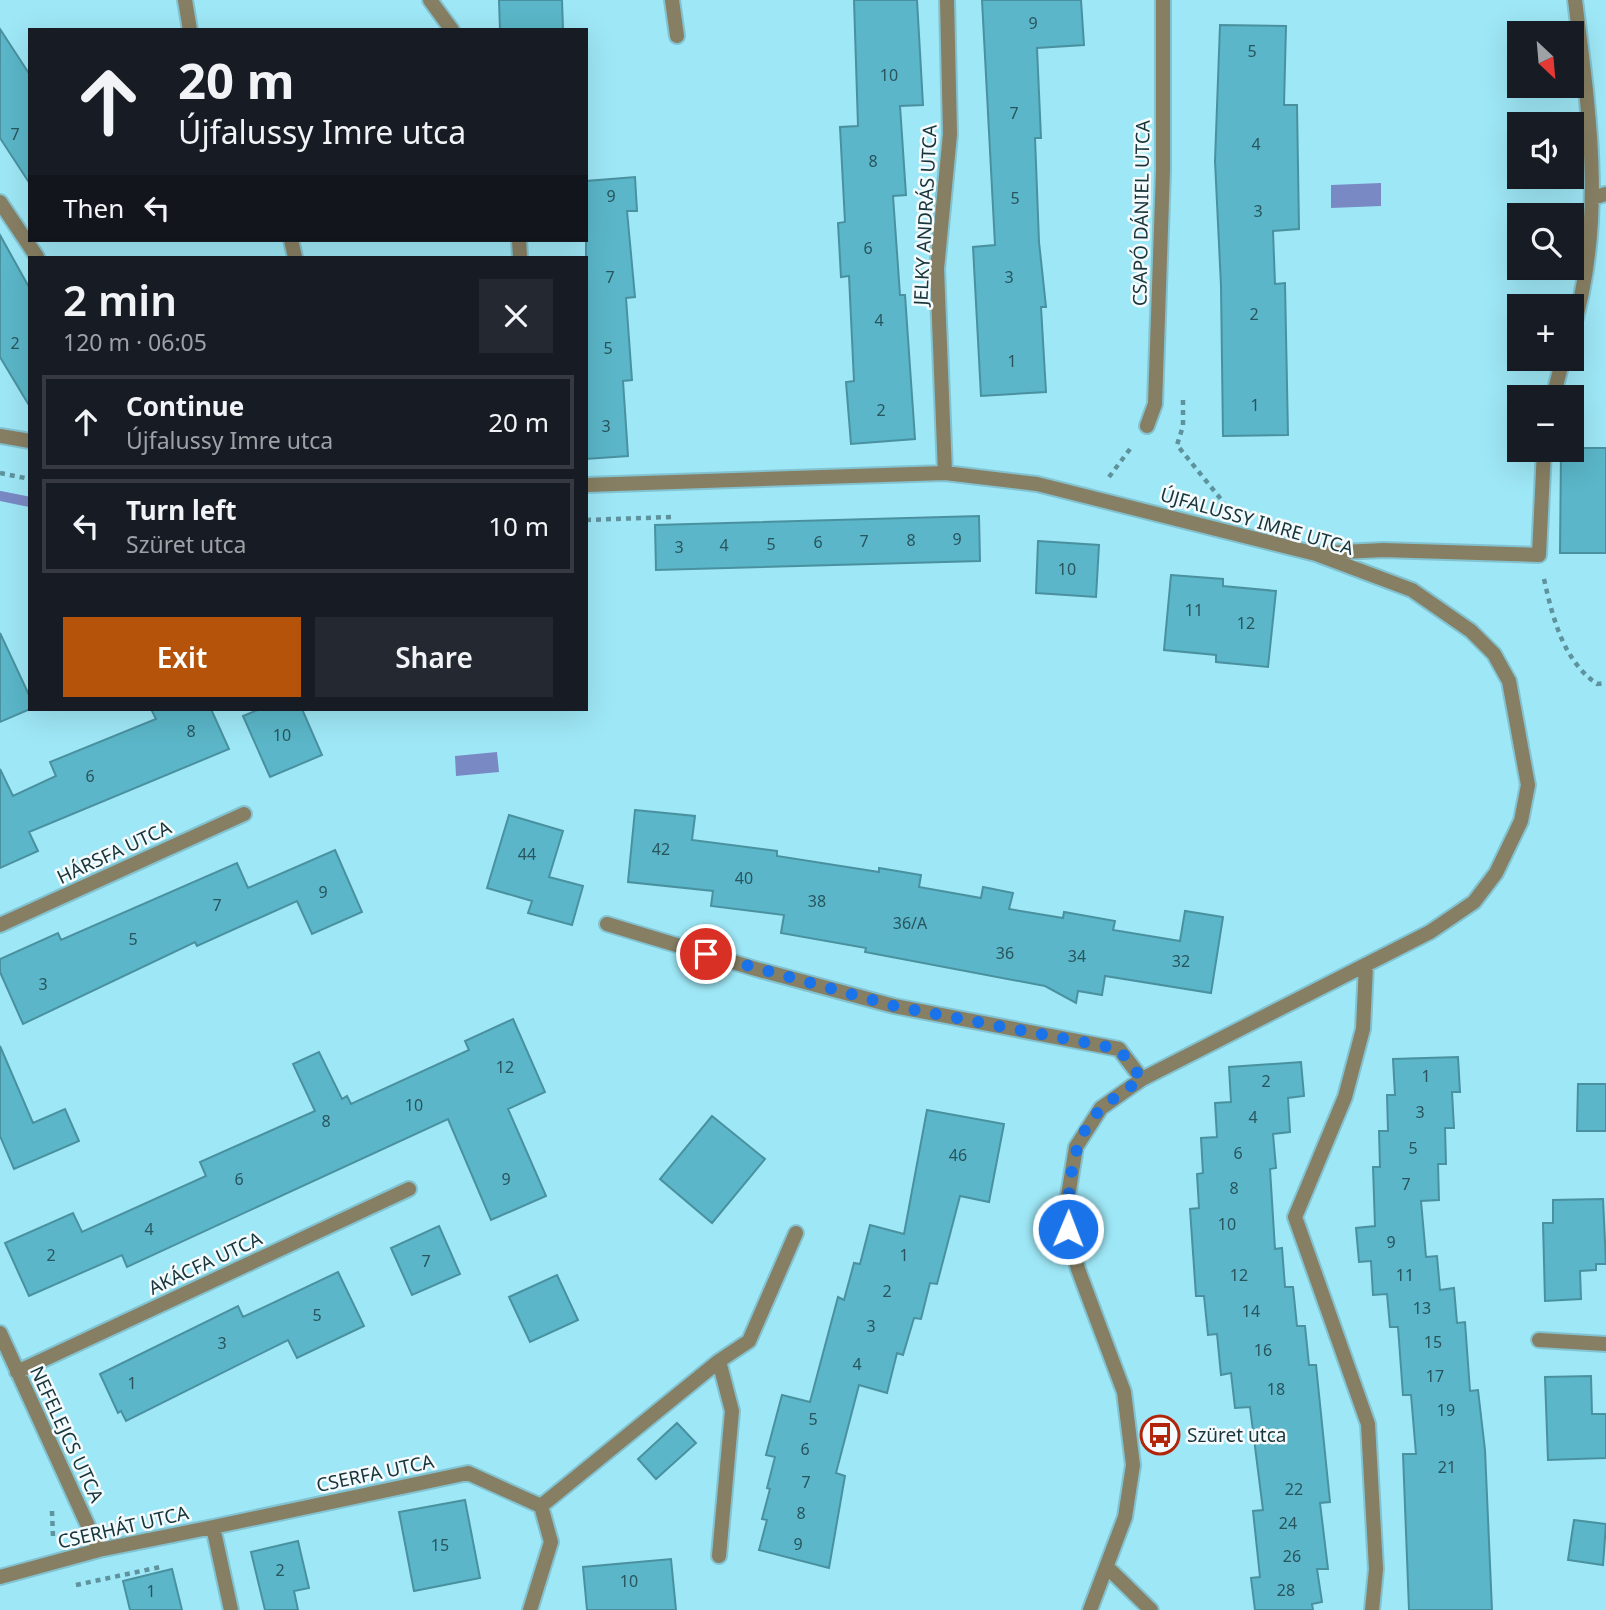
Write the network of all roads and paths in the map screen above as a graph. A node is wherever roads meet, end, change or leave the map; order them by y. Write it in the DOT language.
graph roads {
  1 [pos="186,0"];
  2 [pos="430,0"];
  3 [pos="672,0"];
  4 [pos="947,0"];
  5 [pos="1163,0"];
  6 [pos="1575,0"];
  7 [pos="190,28"];
  8 [pos="451,28"];
  9 [pos="677,36"];
  10 [pos="1599,196"];
  11 [pos="0,202"];
  12 [pos="36,256"];
  13 [pos="1583,294"];
  14 [pos="1147,426"];
  15 [pos="1183,426"];
  16 [pos="0,436"];
  17 [pos="28,441"];
  18 [pos="1543,462"];
  19 [pos="0,473"];
  20 [pos="945,473"];
  21 [pos="28,479"];
  22 [pos="588,485"];
  23 [pos="1095,498"];
  24 [pos="671,517"];
  25 [pos="588,520"];
  26 [pos="1251,537"];
  27 [pos="1315,554"];
  28 [pos="1539,555"];
  29 [pos="1606,682"];
  30 [pos="244,814"];
  31 [pos="607,924"];
  32 [pos="0,925"];
  33 [pos="1366,965"];
  34 [pos="1142,1079"];
  35 [pos="409,1189"];
  36 [pos="796,1233"];
  37 [pos="0,1333"];
  38 [pos="1539,1340"];
  39 [pos="1606,1344"];
  40 [pos="719,1361"];
  41 [pos="18,1372"];
  42 [pos="541,1506"];
  43 [pos="213,1527"];
  44 [pos="99,1550"];
  45 [pos="719,1556"];
  46 [pos="164,1566"];
  47 [pos="1108,1568"];
  48 [pos="0,1577"];
  49 [pos="68,1587"];
  50 [pos="231,1610"];
  51 [pos="530,1610"];
  52 [pos="1090,1610"];
  53 [pos="1151,1610"];
  54 [pos="1372,1610"];
  1 -- 7 [label="street"];
  2 -- 8 [label="street"];
  3 -- 9 [label="street"];
  4 -- 20 [label="street, JELKY ANDRÁS UTCA"];
  5 -- 14 [label="street, CSAPÓ DÁNIEL UTCA"];
  6 -- 10 [label="street"];
  10 -- 13 [label="street"];
  11 -- 12 [label="street"];
  14 -- 23 [label="path"];
  15 -- 26 [label="path"];
  16 -- 17 [label="street"];
  18 -- 28 [label="street"];
  19 -- 21 [label="path"];
  20 -- 22 [label="street, ÚJFALUSSY IMRE UTCA"];
  20 -- 23 [label="street, ÚJFALUSSY IMRE UTCA"];
  23 -- 26 [label="street, ÚJFALUSSY IMRE UTCA"];
  24 -- 25 [label="path"];
  26 -- 27 [label="street, ÚJFALUSSY IMRE UTCA"];
  27 -- 28 [label="street"];
  27 -- 33 [label="street, ÚJFALUSSY IMRE UTCA"];
  28 -- 29 [label="path"];
  30 -- 32 [label="street, HÁRSFA UTCA"];
  31 -- 34 [label="street"];
  33 -- 34 [label="street, ÚJFALUSSY IMRE UTCA"];
  33 -- 54 [label="street"];
  34 -- 47 [label="street, ÚJFALUSSY IMRE UTCA"];
  35 -- 41 [label="street, AKÁCFA UTCA"];
  36 -- 40 [label="street"];
  37 -- 41 [label="street, NEFELEJCS UTCA"];
  38 -- 39 [label="street"];
  40 -- 42 [label="street"];
  40 -- 45 [label="street"];
  41 -- 44 [label="street, NEFELEJCS UTCA"];
  42 -- 43 [label="street, CSERFA UTCA"];
  42 -- 51 [label="street"];
  43 -- 44 [label="street, CSERHÁT UTCA"];
  43 -- 50 [label="street, CSERHÁT UTCA"];
  44 -- 48 [label="street, CSERHÁT UTCA"];
  46 -- 49 [label="path"];
  47 -- 52 [label="street"];
  47 -- 53 [label="street"];
}
